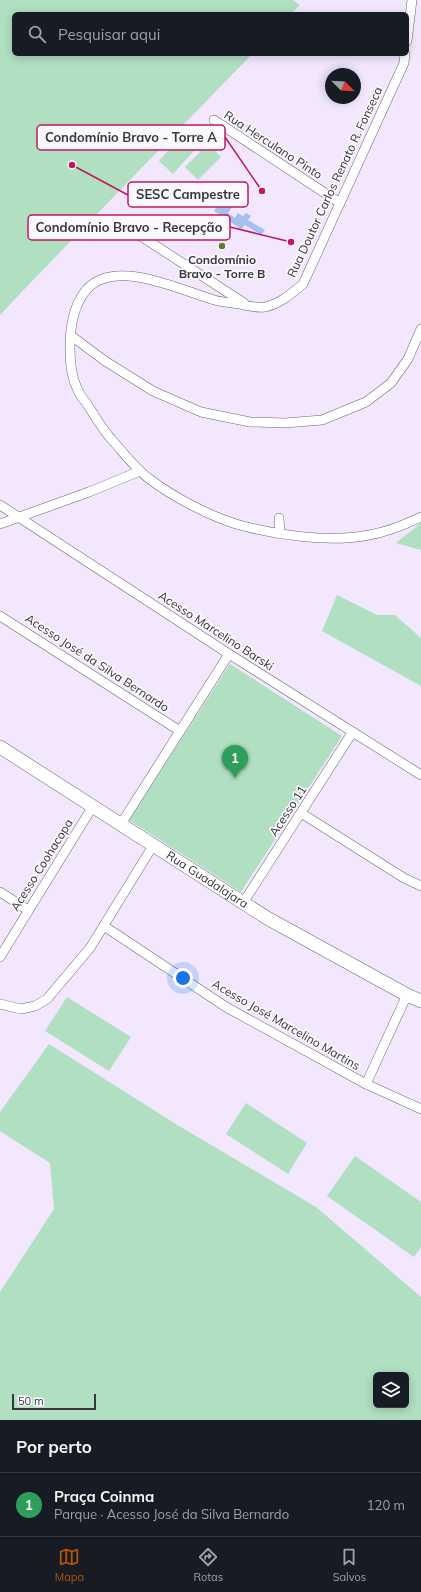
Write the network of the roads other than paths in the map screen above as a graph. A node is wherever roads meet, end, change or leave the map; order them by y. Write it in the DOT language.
graph roads {
  1 [pos="412,0"];
  2 [pos="409,25"];
  3 [pos="405,58"];
  4 [pos="214,120"];
  5 [pos="340,203"];
  6 [pos="116,220"];
  7 [pos="248,306"];
  8 [pos="421,329"];
  9 [pos="70,335"];
  10 [pos="140,472"];
  11 [pos="0,505"];
  12 [pos="18,517"];
  13 [pos="421,517"];
  14 [pos="280,518"];
  15 [pos="0,524"];
  16 [pos="280,533"];
  17 [pos="0,616"];
  18 [pos="229,654"];
  19 [pos="180,731"];
  20 [pos="352,733"];
  21 [pos="0,747"];
  22 [pos="421,775"];
  23 [pos="93,806"];
  24 [pos="300,813"];
  25 [pos="121,824"];
  26 [pos="154,844"];
  27 [pos="421,886"];
  28 [pos="0,892"];
  29 [pos="243,903"];
  30 [pos="28,910"];
  31 [pos="104,926"];
  32 [pos="0,957"];
  33 [pos="407,995"];
  34 [pos="421,1001"];
  35 [pos="0,1004"];
  36 [pos="366,1084"];
  37 [pos="421,1109"];
  1 -- 2 [label="street"];
  3 -- 5 [label="street, Rua Doutor Carlos Renato R. Fonseca"];
  4 -- 5 [label="street, Rua Herculano Pinto"];
  5 -- 7 [label="street, Rua Doutor Carlos Renato R. Fonseca"];
  6 -- 7 [label="street"];
  7 -- 9 [label="street, Rua Doutor Carlos Renato R. Fonseca"];
  8 -- 9 [label="street"];
  9 -- 10 [label="street, Rua Doutor Carlos Renato R. Fonseca"];
  10 -- 12 [label="street"];
  10 -- 16 [label="street, Rua Doutor Carlos Renato R. Fonseca"];
  11 -- 12 [label="street, Acesso Marcelino Barski"];
  12 -- 15 [label="street"];
  12 -- 18 [label="street, Acesso Marcelino Barski"];
  13 -- 16 [label="street, Rua Doutor Carlos Renato R. Fonseca"];
  14 -- 16 [label="street"];
  17 -- 19 [label="street, Acesso José da Silva Bernardo"];
  18 -- 19 [label="street"];
  18 -- 20 [label="street, Acesso Marcelino Barski"];
  19 -- 25 [label="street"];
  20 -- 22 [label="street, Acesso Marcelino Barski"];
  20 -- 24 [label="street, Acesso 11"];
  21 -- 23 [label="main road, Rua Guadalajara"];
  23 -- 25 [label="main road, Rua Guadalajara"];
  23 -- 30 [label="street, Acesso Coohacopa"];
  24 -- 27 [label="street"];
  24 -- 29 [label="street, Acesso 11"];
  25 -- 26 [label="main road, Rua Guadalajara"];
  26 -- 29 [label="main road, Rua Guadalajara"];
  26 -- 31 [label="street"];
  28 -- 30 [label="street"];
  29 -- 33 [label="main road, Rua Guadalajara"];
  30 -- 32 [label="street, Acesso Coohacopa"];
  31 -- 35 [label="street"];
  31 -- 36 [label="street, Acesso José Marcelino Martins"];
  33 -- 34 [label="main road, Rua Guadalajara"];
  33 -- 36 [label="street"];
  36 -- 37 [label="street, Acesso José Marcelino Martins"];
}
